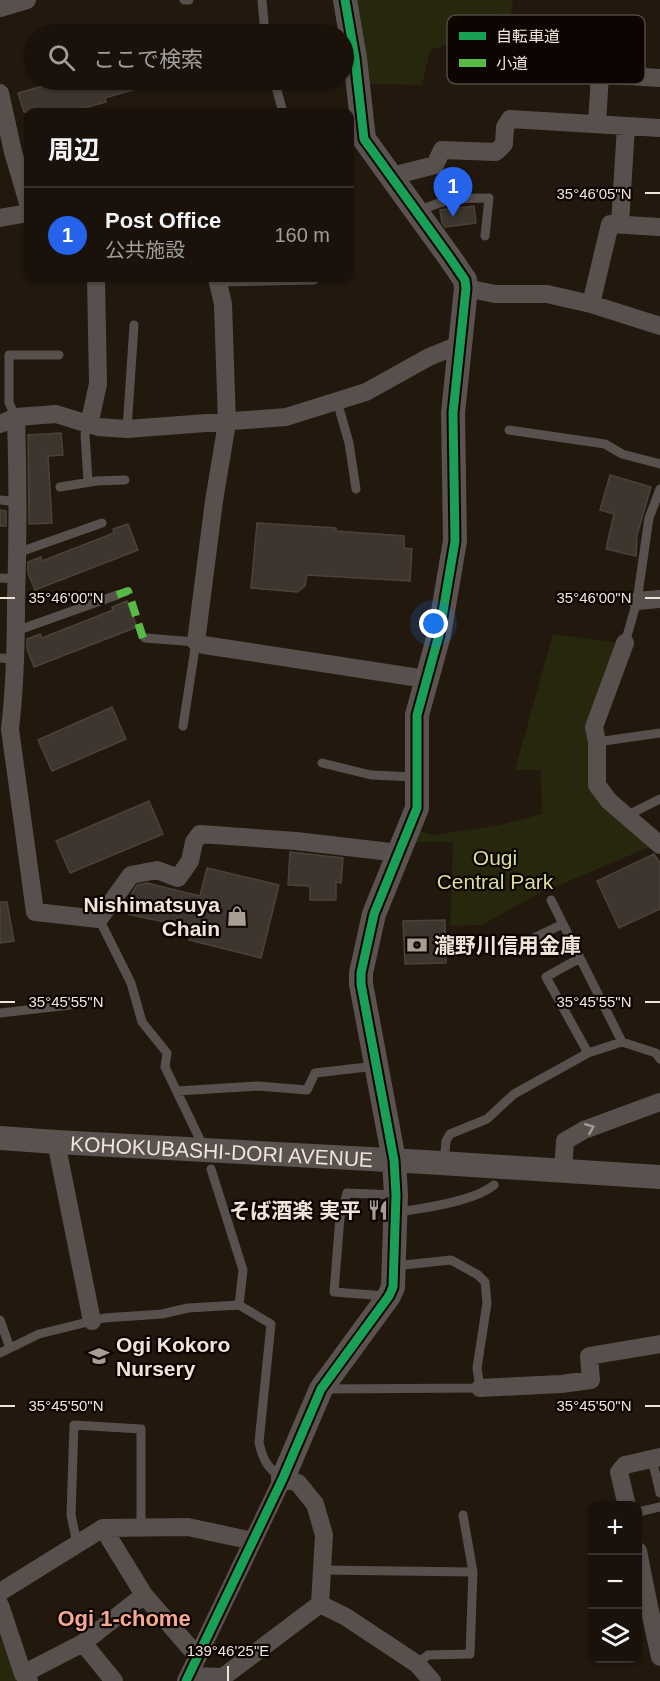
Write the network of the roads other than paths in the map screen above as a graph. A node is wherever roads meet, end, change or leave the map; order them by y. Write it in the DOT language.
graph roads {
  1 [pos="2,0"];
  2 [pos="27,0"];
  3 [pos="184,0"];
  4 [pos="189,0"];
  5 [pos="262,0"];
  6 [pos="345,0"];
  7 [pos="0,6"];
  8 [pos="264,24"];
  9 [pos="349,24"];
  10 [pos="354,52"];
  11 [pos="645,77"];
  12 [pos="660,78"];
  13 [pos="592,84"];
  14 [pos="277,90"];
  15 [pos="0,93"];
  16 [pos="282,108"];
  17 [pos="597,124"];
  18 [pos="626,126"];
  19 [pos="660,128"];
  20 [pos="356,133"];
  21 [pos="392,176"];
  22 [pos="24,189"];
  23 [pos="418,212"];
  24 [pos="24,214"];
  25 [pos="0,218"];
  26 [pos="620,224"];
  27 [pos="660,227"];
  28 [pos="485,236"];
  29 [pos="96,282"];
  30 [pos="218,282"];
  31 [pos="466,288"];
  32 [pos="591,304"];
  33 [pos="135,325"];
  34 [pos="660,326"];
  35 [pos="461,344"];
  36 [pos="59,355"];
  37 [pos="337,401"];
  38 [pos="8,420"];
  39 [pos="226,423"];
  40 [pos="89,425"];
  41 [pos="127,429"];
  42 [pos="508,430"];
  43 [pos="660,464"];
  44 [pos="125,480"];
  45 [pos="88,482"];
  46 [pos="60,487"];
  47 [pos="356,489"];
  48 [pos="660,489"];
  49 [pos="9,501"];
  50 [pos="102,523"];
  51 [pos="17,553"];
  52 [pos="8,579"];
  53 [pos="117,595"];
  54 [pos="660,599"];
  55 [pos="637,601"];
  56 [pos="16,631"];
  57 [pos="145,638"];
  58 [pos="196,642"];
  59 [pos="625,643"];
  60 [pos="8,658"];
  61 [pos="426,679"];
  62 [pos="6,718"];
  63 [pos="183,726"];
  64 [pos="660,733"];
  65 [pos="597,742"];
  66 [pos="322,763"];
  67 [pos="417,777"];
  68 [pos="660,799"];
  69 [pos="626,816"];
  70 [pos="660,845"];
  71 [pos="399,853"];
  72 [pos="552,900"];
  73 [pos="99,919"];
  74 [pos="563,924"];
  75 [pos="510,949"];
  76 [pos="580,958"];
  77 [pos="70,1005"];
  78 [pos="0,1013"];
  79 [pos="622,1042"];
  80 [pos="588,1053"];
  81 [pos="660,1059"];
  82 [pos="377,1066"];
  83 [pos="177,1091"];
  84 [pos="660,1102"];
  85 [pos="0,1138"];
  86 [pos="56,1142"];
  87 [pos="207,1160"];
  88 [pos="394,1160"];
  89 [pos="444,1163"];
  90 [pos="563,1171"];
  91 [pos="660,1177"];
  92 [pos="494,1185"];
  93 [pos="396,1204"];
  94 [pos="394,1266"];
  95 [pos="389,1296"];
  96 [pos="239,1305"];
  97 [pos="0,1320"];
  98 [pos="92,1321"];
  99 [pos="660,1344"];
  100 [pos="10,1348"];
  101 [pos="0,1353"];
  102 [pos="480,1388"];
  103 [pos="321,1389"];
  104 [pos="656,1458"];
  105 [pos="282,1478"];
  106 [pos="660,1493"];
  107 [pos="626,1501"];
  108 [pos="660,1507"];
  109 [pos="642,1511"];
  110 [pos="463,1515"];
  111 [pos="141,1527"];
  112 [pos="103,1528"];
  113 [pos="253,1541"];
  114 [pos="77,1543"];
  115 [pos="639,1555"];
  116 [pos="322,1570"];
  117 [pos="473,1572"];
  118 [pos="0,1592"];
  119 [pos="144,1595"];
  120 [pos="320,1604"];
  121 [pos="0,1605"];
  122 [pos="82,1643"];
  123 [pos="198,1657"];
  124 [pos="660,1657"];
  125 [pos="417,1664"];
  126 [pos="26,1677"];
  127 [pos="187,1679"];
  128 [pos="114,1681"];
  129 [pos="432,1681"];
  1 -- 7 [label="street"];
  2 -- 7 [label="street"];
  3 -- 4 [label="lane"];
  5 -- 8 [label="lane"];
  6 -- 9 [label="street"];
  10 -- 20 [label="street"];
  11 -- 12 [label="street"];
  13 -- 17 [label="street"];
  14 -- 16 [label="lane"];
  15 -- 22 [label="street"];
  17 -- 18 [label="street"];
  17 -- 21 [label="street"];
  18 -- 19 [label="street"];
  18 -- 26 [label="street"];
  20 -- 21 [label="street"];
  21 -- 23 [label="street"];
  23 -- 28 [label="lane"];
  23 -- 31 [label="street"];
  24 -- 25 [label="street"];
  26 -- 27 [label="street"];
  26 -- 32 [label="street"];
  29 -- 40 [label="street"];
  30 -- 39 [label="street"];
  31 -- 32 [label="street"];
  31 -- 35 [label="street"];
  32 -- 34 [label="street"];
  33 -- 41 [label="lane"];
  35 -- 37 [label="street"];
  35 -- 61 [label="street"];
  36 -- 38 [label="lane"];
  37 -- 39 [label="street"];
  37 -- 47 [label="lane"];
  38 -- 40 [label="street"];
  38 -- 49 [label="street"];
  39 -- 41 [label="street"];
  39 -- 58 [label="street"];
  40 -- 41 [label="street"];
  40 -- 45 [label="lane"];
  42 -- 43 [label="lane"];
  44 -- 45 [label="lane"];
  45 -- 46 [label="lane"];
  48 -- 55 [label="lane"];
  49 -- 51 [label="street"];
  50 -- 51 [label="lane"];
  51 -- 52 [label="street"];
  52 -- 56 [label="street"];
  53 -- 56 [label="lane"];
  54 -- 55 [label="street"];
  55 -- 59 [label="lane"];
  56 -- 60 [label="street"];
  57 -- 58 [label="lane"];
  58 -- 61 [label="street"];
  58 -- 63 [label="lane"];
  59 -- 65 [label="street"];
  60 -- 62 [label="street"];
  61 -- 67 [label="street"];
  62 -- 73 [label="street"];
  64 -- 65 [label="lane"];
  65 -- 69 [label="street"];
  66 -- 67 [label="lane"];
  67 -- 71 [label="street"];
  68 -- 69 [label="lane"];
  69 -- 70 [label="street"];
  71 -- 73 [label="street"];
  71 -- 82 [label="street"];
  72 -- 74 [label="lane"];
  73 -- 83 [label="lane"];
  74 -- 75 [label="lane"];
  74 -- 76 [label="lane"];
  76 -- 79 [label="lane"];
  76 -- 80 [label="lane"];
  77 -- 78 [label="lane"];
  79 -- 80 [label="lane"];
  79 -- 81 [label="lane"];
  80 -- 89 [label="lane"];
  82 -- 83 [label="lane"];
  82 -- 88 [label="street"];
  83 -- 87 [label="lane"];
  90 -- 84 [label="street, one-way"];
  85 -- 86 [label="street, KOHOKUBASHI-DORI AVENUE"];
  86 -- 87 [label="street, KOHOKUBASHI-DORI AVENUE"];
  86 -- 98 [label="street"];
  87 -- 88 [label="street, KOHOKUBASHI-DORI AVENUE"];
  87 -- 96 [label="lane"];
  88 -- 89 [label="street, KOHOKUBASHI-DORI AVENUE"];
  88 -- 93 [label="street"];
  89 -- 90 [label="street, KOHOKUBASHI-DORI AVENUE"];
  90 -- 91 [label="street, KOHOKUBASHI-DORI AVENUE"];
  92 -- 93 [label="lane"];
  93 -- 94 [label="street"];
  93 -- 95 [label="lane"];
  94 -- 95 [label="street"];
  94 -- 102 [label="lane"];
  95 -- 103 [label="street"];
  96 -- 98 [label="lane"];
  96 -- 105 [label="lane"];
  97 -- 100 [label="lane"];
  98 -- 100 [label="lane"];
  99 -- 102 [label="street"];
  100 -- 101 [label="lane"];
  102 -- 103 [label="lane"];
  103 -- 105 [label="street"];
  104 -- 106 [label="lane"];
  104 -- 107 [label="street"];
  105 -- 113 [label="street"];
  105 -- 116 [label="street"];
  108 -- 109 [label="lane"];
  110 -- 117 [label="lane"];
  111 -- 112 [label="street"];
  111 -- 113 [label="street"];
  111 -- 114 [label="lane"];
  112 -- 114 [label="street"];
  112 -- 119 [label="street"];
  113 -- 123 [label="street"];
  114 -- 118 [label="street"];
  115 -- 124 [label="street"];
  116 -- 117 [label="lane"];
  116 -- 120 [label="street"];
  117 -- 125 [label="lane"];
  119 -- 122 [label="street"];
  119 -- 123 [label="street"];
  120 -- 125 [label="street"];
  120 -- 127 [label="street"];
  121 -- 126 [label="street"];
  122 -- 126 [label="street"];
  122 -- 128 [label="street"];
  123 -- 127 [label="street"];
  125 -- 129 [label="street"];
}
